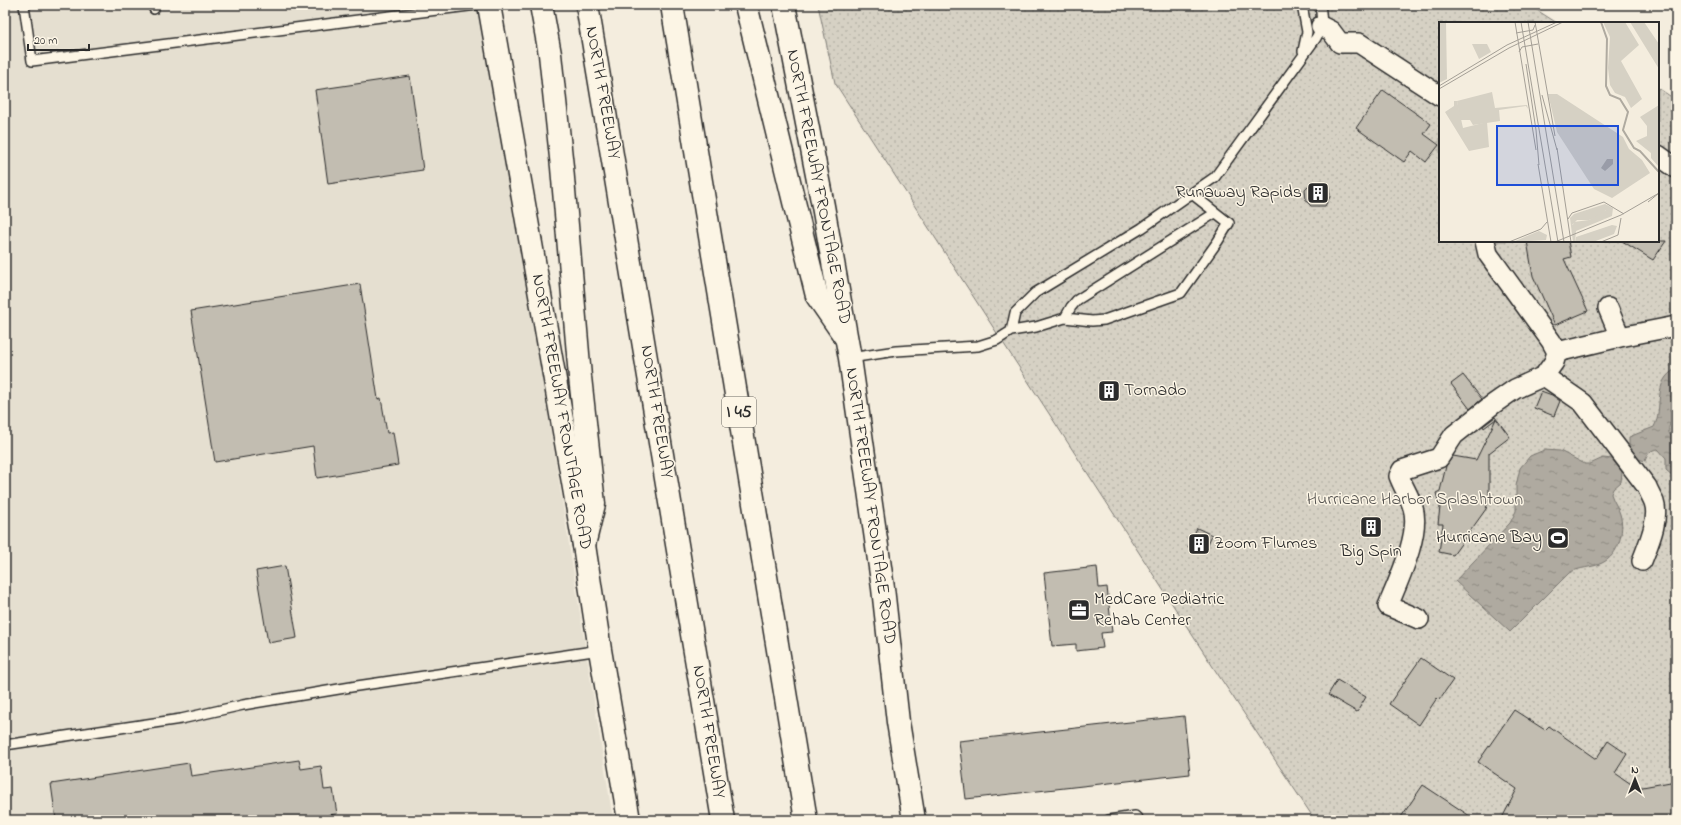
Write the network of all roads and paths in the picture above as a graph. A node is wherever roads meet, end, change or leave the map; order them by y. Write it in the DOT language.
graph roads {
  1 [pos="24,5"];
  2 [pos="477,5"];
  3 [pos="489,5"];
  4 [pos="541,5"];
  5 [pos="587,5"];
  6 [pos="672,5"];
  7 [pos="746,5"];
  8 [pos="784,5"];
  9 [pos="1302,5"];
  10 [pos="1320,5"];
  11 [pos="1321,26"];
  12 [pos="1296,66"];
  13 [pos="1439,95"];
  14 [pos="1659,156"];
  15 [pos="1676,168"];
  16 [pos="1192,194"];
  17 [pos="1215,212"];
  18 [pos="1485,242"];
  19 [pos="1608,308"];
  20 [pos="1065,318"];
  21 [pos="1676,326"];
  22 [pos="1011,331"];
  23 [pos="1620,337"];
  24 [pos="848,348"];
  25 [pos="1557,352"];
  26 [pos="1544,376"];
  27 [pos="584,545"];
  28 [pos="1642,561"];
  29 [pos="1419,619"];
  30 [pos="600,650"];
  31 [pos="5,746"];
  32 [pos="629,820"];
  33 [pos="723,820"];
  34 [pos="806,820"];
  35 [pos="914,820"];
  36 [pos="1109,820"];
  37 [pos="1139,820"];
  1 -- 2 [label="lane"];
  3 -- 27 [label="main road, NORTH FREEWAY FRONTAGE ROAD"];
  4 -- 27 [label="main road"];
  5 -- 33 [label="main road, NORTH FREEWAY"];
  6 -- 34 [label="main road, I 45"];
  7 -- 24 [label="main road"];
  8 -- 24 [label="main road, NORTH FREEWAY FRONTAGE ROAD"];
  9 -- 12 [label="lane"];
  10 -- 11 [label="lane"];
  11 -- 12 [label="lane"];
  11 -- 13 [label="street"];
  12 -- 16 [label="lane"];
  14 -- 15 [label="street"];
  16 -- 17 [label="lane"];
  16 -- 22 [label="lane"];
  17 -- 20 [label="lane"];
  17 -- 20 [label="lane"];
  18 -- 25 [label="street"];
  19 -- 23 [label="street"];
  20 -- 22 [label="lane"];
  21 -- 23 [label="street"];
  22 -- 24 [label="lane"];
  23 -- 25 [label="street"];
  24 -- 35 [label="main road, NORTH FREEWAY FRONTAGE ROAD"];
  25 -- 26 [label="street"];
  26 -- 28 [label="street"];
  26 -- 29 [label="street"];
  27 -- 30 [label="main road, NORTH FREEWAY FRONTAGE ROAD"];
  30 -- 31 [label="lane"];
  30 -- 32 [label="main road, NORTH FREEWAY FRONTAGE ROAD"];
  36 -- 37 [label="lane"];
}
